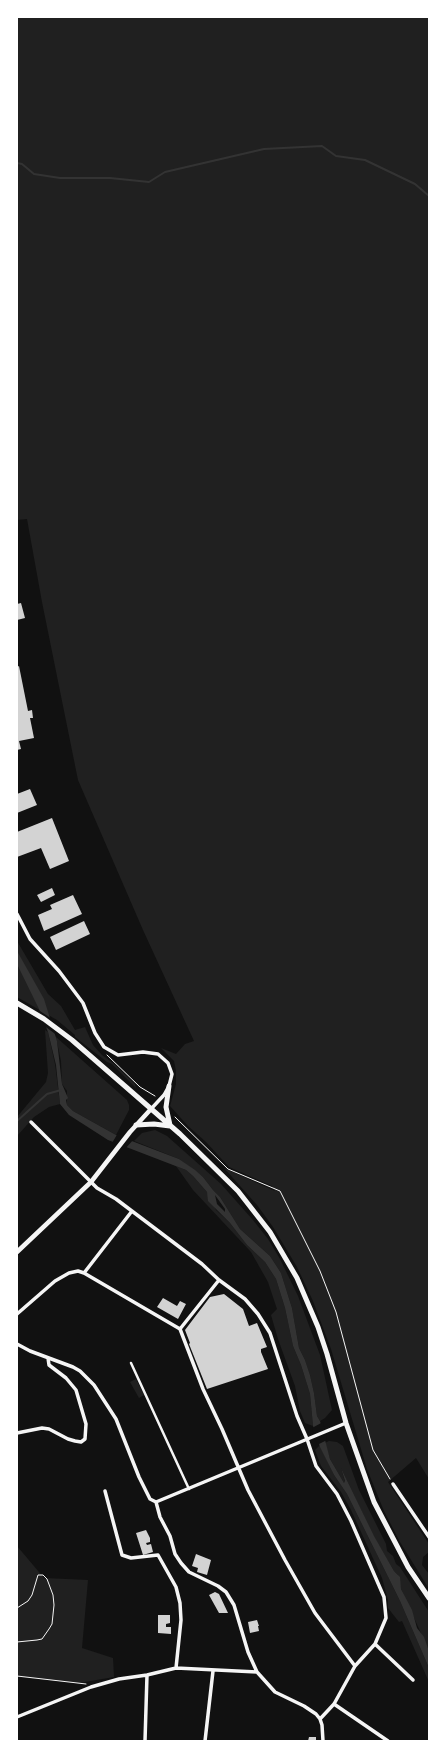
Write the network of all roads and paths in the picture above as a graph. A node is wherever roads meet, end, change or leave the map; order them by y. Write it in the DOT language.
graph roads {
  1 [pos="17,914"];
  2 [pos="17,1003"];
  3 [pos="102,1051"];
  4 [pos="169,1086"];
  5 [pos="159,1100"];
  6 [pos="151,1109"];
  7 [pos="31,1122"];
  8 [pos="136,1125"];
  9 [pos="171,1126"];
  10 [pos="91,1182"];
  11 [pos="132,1211"];
  12 [pos="17,1252"];
  13 [pos="84,1273"];
  14 [pos="219,1280"];
  15 [pos="17,1314"];
  16 [pos="180,1329"];
  17 [pos="17,1344"];
  18 [pos="48,1358"];
  19 [pos="131,1363"];
  20 [pos="346,1423"];
  21 [pos="17,1433"];
  22 [pos="307,1439"];
  23 [pos="238,1468"];
  24 [pos="393,1484"];
  25 [pos="189,1489"];
  26 [pos="105,1491"];
  27 [pos="156,1502"];
  28 [pos="429,1537"];
  29 [pos="429,1598"];
  30 [pos="17,1608"];
  31 [pos="17,1642"];
  32 [pos="375,1644"];
  33 [pos="355,1666"];
  34 [pos="176,1668"];
  35 [pos="213,1670"];
  36 [pos="257,1672"];
  37 [pos="147,1675"];
  38 [pos="17,1676"];
  39 [pos="412,1680"];
  40 [pos="91,1687"];
  41 [pos="334,1704"];
  42 [pos="17,1717"];
  43 [pos="320,1719"];
  44 [pos="145,1741"];
  45 [pos="205,1741"];
  46 [pos="323,1741"];
  47 [pos="388,1741"];
  1 -- 4 [label="street"];
  2 -- 6 [label="main road"];
  3 -- 5 [label="path"];
  4 -- 5 [label="street"];
  4 -- 9 [label="main road"];
  5 -- 6 [label="street"];
  6 -- 8 [label="street"];
  6 -- 9 [label="main road"];
  7 -- 10 [label="street"];
  8 -- 9 [label="main road"];
  8 -- 10 [label="street"];
  9 -- 20 [label="main road"];
  10 -- 11 [label="street"];
  10 -- 12 [label="street"];
  11 -- 13 [label="street"];
  11 -- 14 [label="street"];
  13 -- 15 [label="street"];
  13 -- 16 [label="street"];
  14 -- 16 [label="street"];
  14 -- 22 [label="street"];
  16 -- 23 [label="street"];
  17 -- 18 [label="street"];
  18 -- 21 [label="street"];
  18 -- 27 [label="street"];
  19 -- 25 [label="street"];
  20 -- 22 [label="street"];
  20 -- 29 [label="main road"];
  22 -- 23 [label="street"];
  22 -- 32 [label="street"];
  23 -- 25 [label="street"];
  23 -- 33 [label="street"];
  24 -- 28 [label="street"];
  25 -- 27 [label="street"];
  26 -- 34 [label="street"];
  27 -- 36 [label="street"];
  30 -- 31 [label="path"];
  32 -- 33 [label="street"];
  32 -- 39 [label="street"];
  33 -- 41 [label="street"];
  34 -- 35 [label="street"];
  34 -- 37 [label="street"];
  35 -- 36 [label="street"];
  35 -- 45 [label="street"];
  36 -- 43 [label="street"];
  37 -- 40 [label="street"];
  37 -- 44 [label="street"];
  38 -- 40 [label="path"];
  40 -- 42 [label="street"];
  41 -- 43 [label="street"];
  41 -- 47 [label="street"];
  43 -- 46 [label="street"];
}
